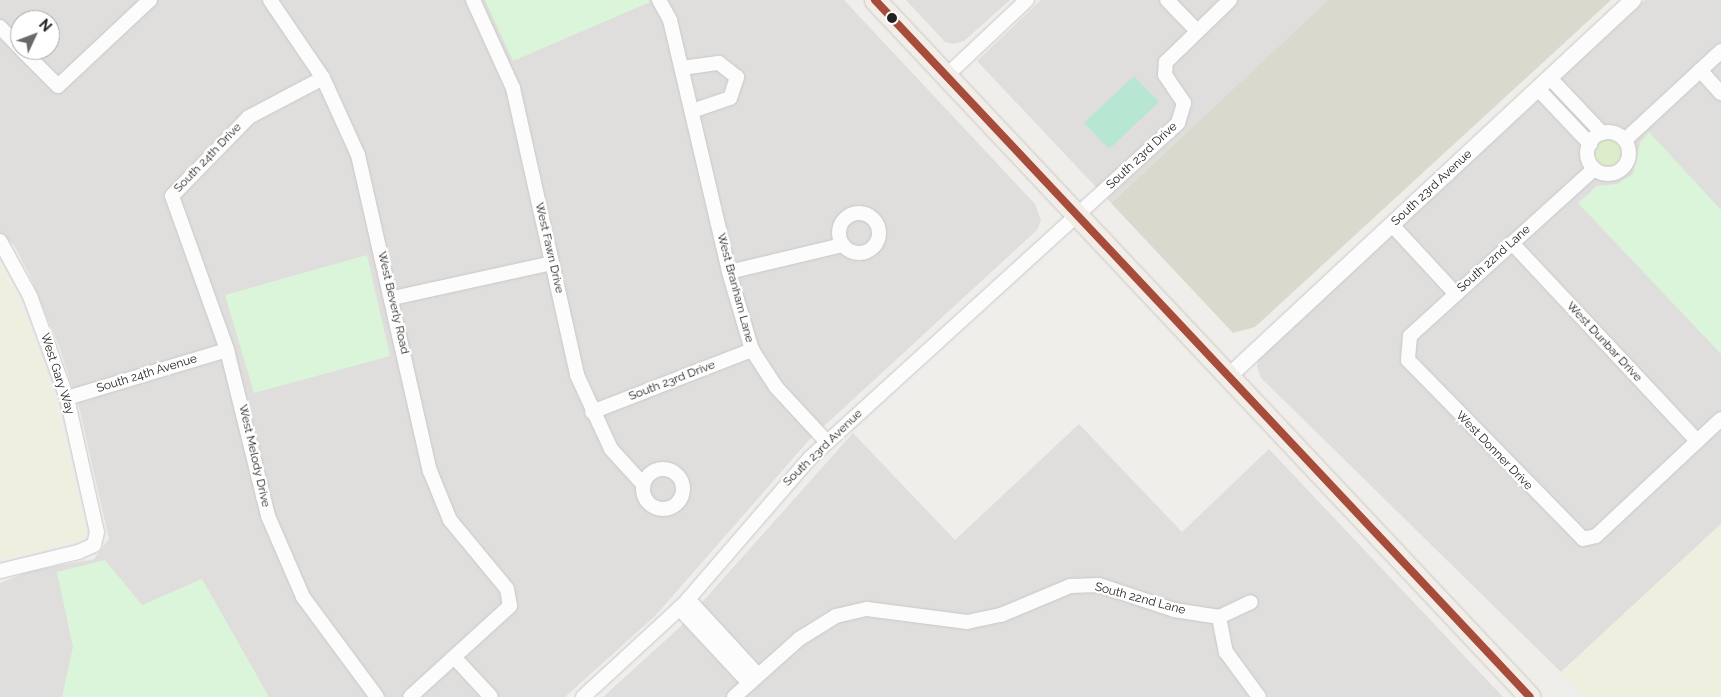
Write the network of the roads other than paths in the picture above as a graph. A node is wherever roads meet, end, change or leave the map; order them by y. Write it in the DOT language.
graph roads {
  1 [pos="150,0"];
  2 [pos="270,0"];
  3 [pos="473,0"];
  4 [pos="659,0"];
  5 [pos="876,0"];
  6 [pos="1027,0"];
  7 [pos="1167,0"];
  8 [pos="1230,0"];
  9 [pos="1633,0"];
  10 [pos="0,28"];
  11 [pos="1197,31"];
  12 [pos="10,38"];
  13 [pos="1721,51"];
  14 [pos="32,60"];
  15 [pos="682,68"];
  16 [pos="1700,70"];
  17 [pos="946,76"];
  18 [pos="323,78"];
  19 [pos="1544,83"];
  20 [pos="1721,93"];
  21 [pos="693,111"];
  22 [pos="1582,113"];
  23 [pos="1571,123"];
  24 [pos="1602,133"];
  25 [pos="1625,140"];
  26 [pos="1590,144"];
  27 [pos="1594,169"];
  28 [pos="172,196"];
  29 [pos="1078,215"];
  30 [pos="1392,225"];
  31 [pos="0,241"];
  32 [pos="1512,243"];
  33 [pos="842,245"];
  34 [pos="552,263"];
  35 [pos="729,272"];
  36 [pos="1456,294"];
  37 [pos="393,298"];
  38 [pos="227,350"];
  39 [pos="752,350"];
  40 [pos="1407,354"];
  41 [pos="1229,376"];
  42 [pos="67,398"];
  43 [pos="592,412"];
  44 [pos="1721,419"];
  45 [pos="1697,441"];
  46 [pos="827,442"];
  47 [pos="643,484"];
  48 [pos="0,570"];
  49 [pos="1251,602"];
  50 [pos="684,604"];
  51 [pos="1219,617"];
  52 [pos="454,657"];
  53 [pos="753,679"];
  54 [pos="377,697"];
  55 [pos="410,697"];
  56 [pos="491,697"];
  57 [pos="583,697"];
  58 [pos="734,697"];
  59 [pos="1259,697"];
  60 [pos="1530,697"];
  1 -- 14 [label="street"];
  2 -- 18 [label="street, West Beverly Road"];
  3 -- 34 [label="street, West Fawn Drive"];
  4 -- 15 [label="street, West Branham Lane"];
  5 -- 17 [label="main road"];
  6 -- 17 [label="street"];
  7 -- 11 [label="street"];
  8 -- 11 [label="street, South 23rd Drive"];
  9 -- 19 [label="street, South 23rd Avenue"];
  10 -- 12 [label="street"];
  11 -- 29 [label="street, South 23rd Drive"];
  13 -- 16 [label="street"];
  15 -- 21 [label="street, West Branham Lane"];
  15 -- 21 [label="street"];
  16 -- 20 [label="street"];
  16 -- 25 [label="street"];
  17 -- 29 [label="main road"];
  18 -- 28 [label="street, South 24th Drive"];
  18 -- 37 [label="street, West Beverly Road"];
  19 -- 22 [label="street"];
  19 -- 23 [label="street"];
  19 -- 30 [label="street, South 23rd Avenue"];
  21 -- 35 [label="street, West Branham Lane"];
  22 -- 23 [label="street"];
  22 -- 24 [label="street"];
  23 -- 26 [label="street"];
  24 -- 25 [label="street"];
  24 -- 26 [label="street"];
  25 -- 27 [label="street"];
  26 -- 27 [label="street"];
  27 -- 32 [label="street, South 22nd Lane"];
  28 -- 38 [label="street, West Melody Drive"];
  29 -- 41 [label="main road"];
  29 -- 46 [label="street, South 23rd Avenue"];
  30 -- 36 [label="street"];
  30 -- 41 [label="street, South 23rd Avenue"];
  31 -- 42 [label="street, West Gary Way"];
  32 -- 36 [label="street, South 22nd Lane"];
  32 -- 45 [label="street, West Dunbar Drive"];
  33 -- 35 [label="street"];
  34 -- 37 [label="street"];
  34 -- 43 [label="street, West Fawn Drive"];
  35 -- 39 [label="street, West Branham Lane"];
  36 -- 40 [label="street, South 22nd Lane"];
  37 -- 52 [label="street, West Beverly Road"];
  38 -- 42 [label="street, South 24th Avenue"];
  38 -- 54 [label="street, West Melody Drive"];
  39 -- 43 [label="street, South 23rd Drive"];
  39 -- 46 [label="street, West Branham Lane"];
  40 -- 45 [label="street, West Donner Drive"];
  41 -- 60 [label="main road"];
  42 -- 48 [label="street, West Gary Way"];
  43 -- 47 [label="street, West Fawn Drive"];
  44 -- 45 [label="street"];
  46 -- 50 [label="street, South 23rd Avenue"];
  49 -- 51 [label="street"];
  50 -- 53 [label="street"];
  50 -- 57 [label="street, South 23rd Avenue"];
  51 -- 53 [label="street, South 22nd Lane"];
  51 -- 59 [label="street"];
  52 -- 55 [label="street"];
  52 -- 56 [label="street"];
  53 -- 58 [label="street, South 22nd Lane"];
}
